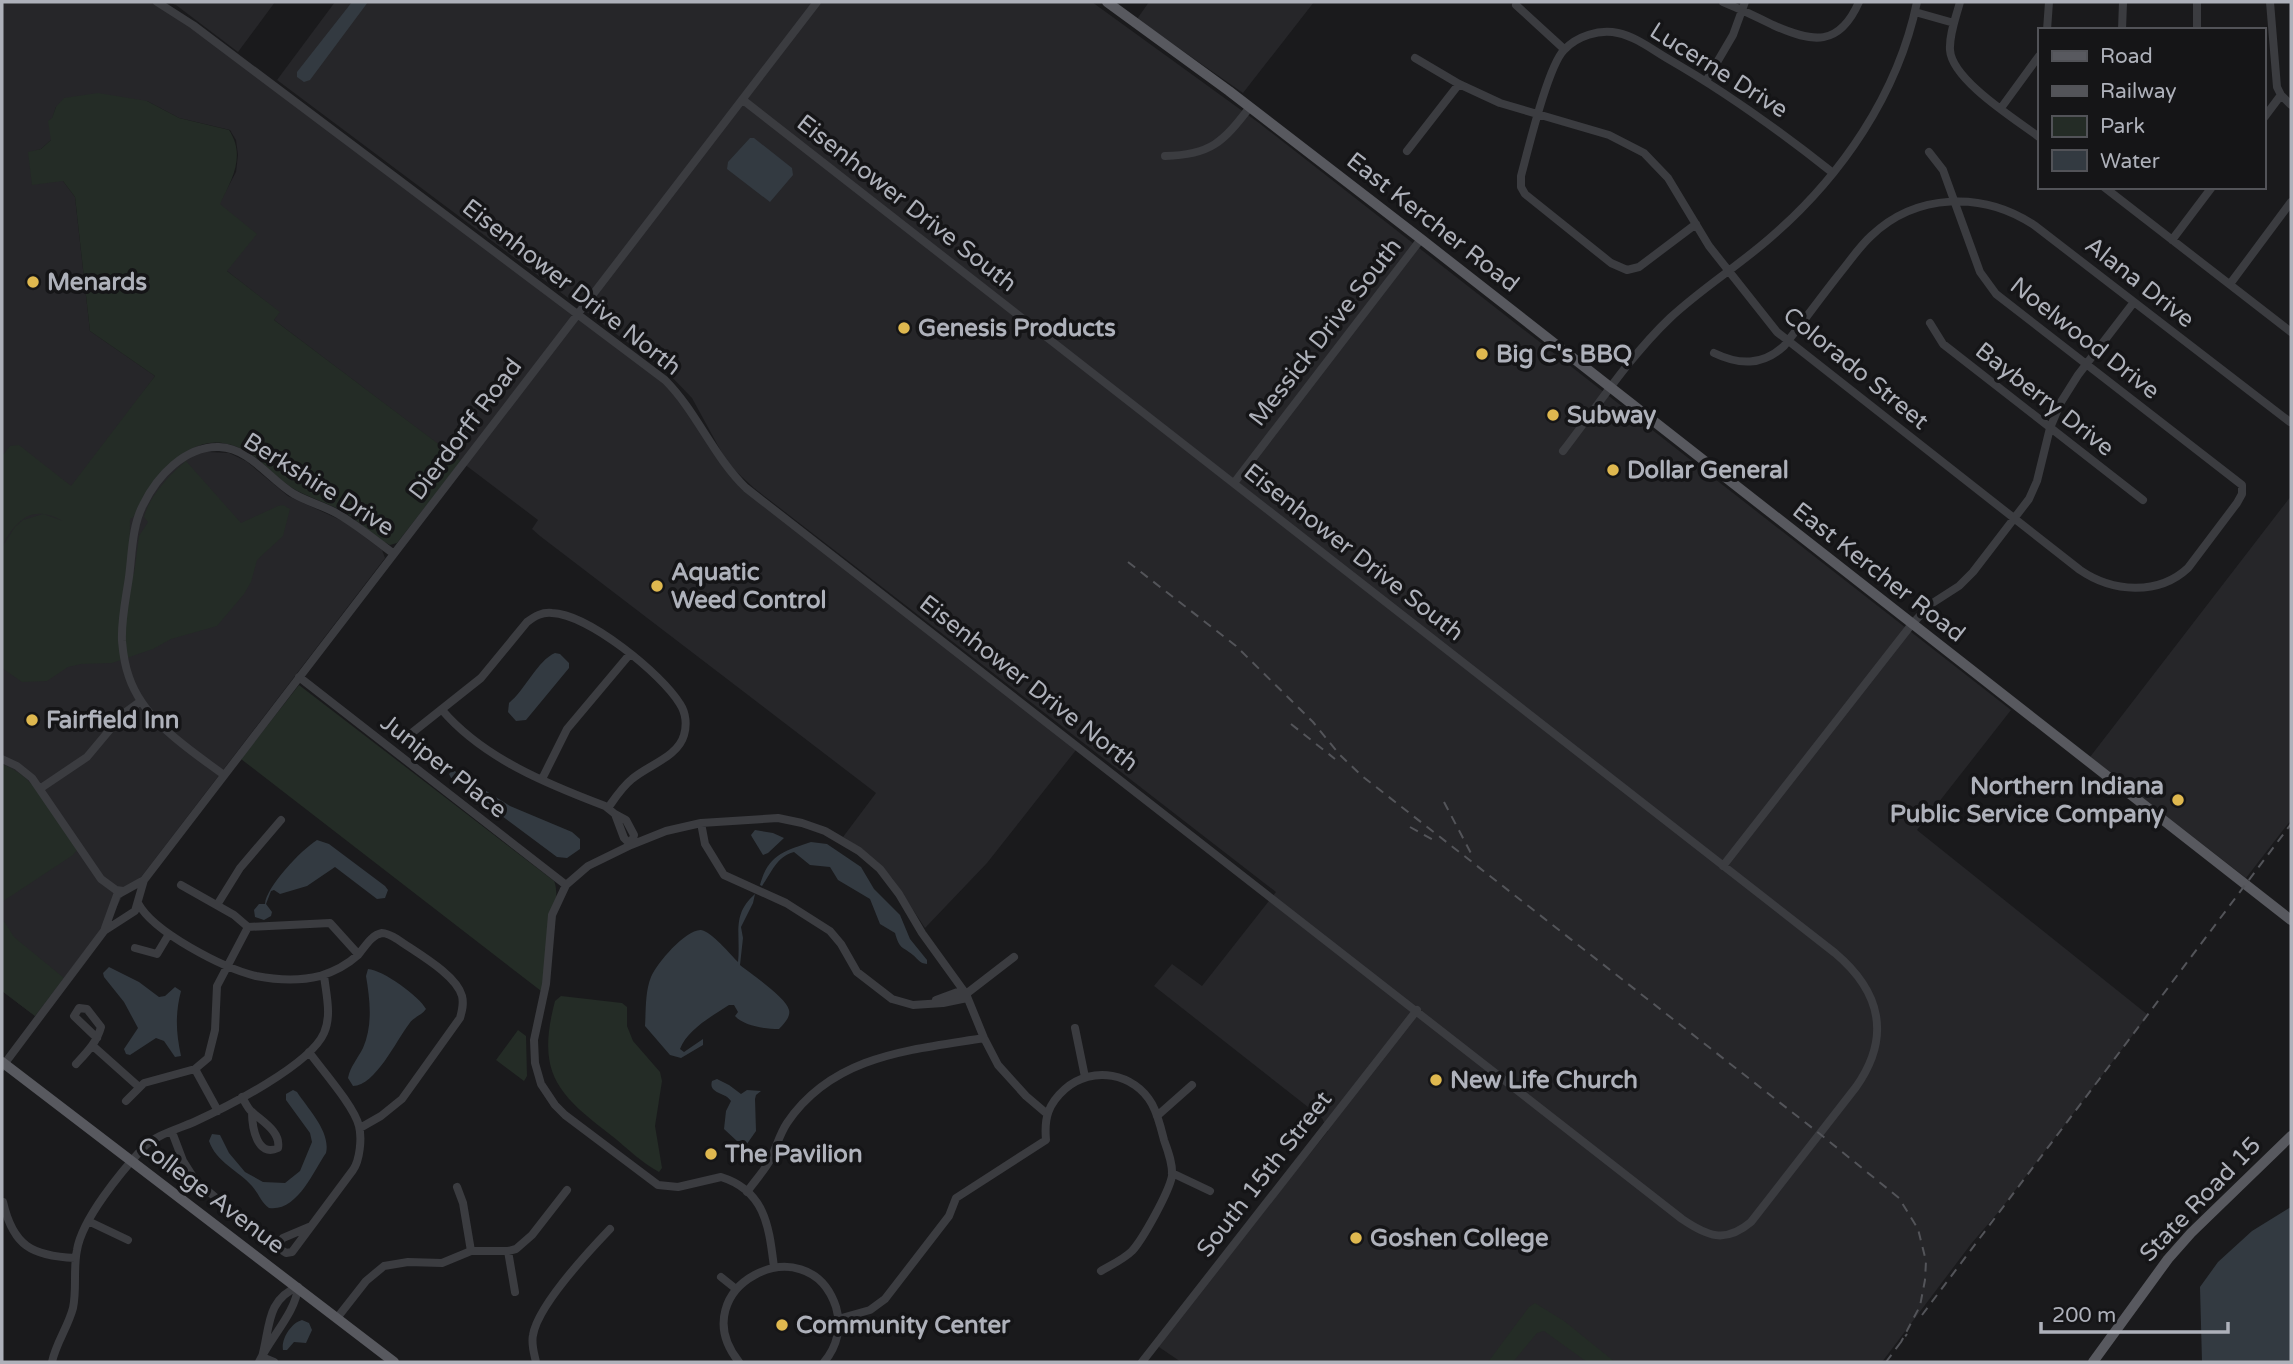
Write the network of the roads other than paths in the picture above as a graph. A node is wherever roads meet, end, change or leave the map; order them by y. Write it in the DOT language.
graph roads {
  1 [pos="157,2"];
  2 [pos="817,2"];
  3 [pos="1107,2"];
  4 [pos="1723,2"];
  5 [pos="1859,2"];
  6 [pos="1917,2"];
  7 [pos="1961,2"];
  8 [pos="2049,2"];
  9 [pos="2123,2"];
  10 [pos="2197,2"];
  11 [pos="2270,2"];
  12 [pos="1516,5"];
  13 [pos="1744,6"];
  14 [pos="1915,12"];
  15 [pos="1954,23"];
  16 [pos="2047,28"];
  17 [pos="2122,28"];
  18 [pos="2197,28"];
  19 [pos="1564,49"];
  20 [pos="2038,57"];
  21 [pos="1415,58"];
  22 [pos="1706,81"];
  23 [pos="1459,84"];
  24 [pos="2281,96"];
  25 [pos="743,100"];
  26 [pos="2291,105"];
  27 [pos="1250,107"];
  28 [pos="2001,108"];
  29 [pos="1539,116"];
  30 [pos="2265,116"];
  31 [pos="2038,136"];
  32 [pos="1407,151"];
  33 [pos="1929,152"];
  34 [pos="1165,156"];
  35 [pos="1833,173"];
  36 [pos="2106,189"];
  37 [pos="2119,189"];
  38 [pos="2210,189"];
  39 [pos="2114,195"];
  40 [pos="1953,200"];
  41 [pos="2291,202"];
  42 [pos="1696,223"];
  43 [pos="1421,239"];
  44 [pos="2172,240"];
  45 [pos="1728,271"];
  46 [pos="2230,284"];
  47 [pos="2134,302"];
  48 [pos="578,313"];
  49 [pos="1930,323"];
  50 [pos="2290,327"];
  51 [pos="1788,340"];
  52 [pos="1713,353"];
  53 [pos="2087,364"];
  54 [pos="1611,388"];
  55 [pos="2290,422"];
  56 [pos="2050,428"];
  57 [pos="1563,451"];
  58 [pos="1234,482"];
  59 [pos="2143,500"];
  60 [pos="2015,518"];
  61 [pos="394,554"];
  62 [pos="2164,584"];
  63 [pos="1912,624"];
  64 [pos="630,654"];
  65 [pos="299,677"];
  66 [pos="141,701"];
  67 [pos="442,710"];
  68 [pos="413,732"];
  69 [pos="2,759"];
  70 [pos="224,775"];
  71 [pos="542,779"];
  72 [pos="41,789"];
  73 [pos="612,811"];
  74 [pos="281,820"];
  75 [pos="703,823"];
  76 [pos="631,845"];
  77 [pos="1723,866"];
  78 [pos="101,879"];
  79 [pos="144,880"];
  80 [pos="566,885"];
  81 [pos="181,886"];
  82 [pos="124,891"];
  83 [pos="137,902"];
  84 [pos="113,904"];
  85 [pos="217,905"];
  86 [pos="129,915"];
  87 [pos="2291,920"];
  88 [pos="153,924"];
  89 [pos="248,927"];
  90 [pos="104,931"];
  91 [pos="169,934"];
  92 [pos="135,948"];
  93 [pos="358,954"];
  94 [pos="1014,957"];
  95 [pos="227,965"];
  96 [pos="324,975"];
  97 [pos="965,994"];
  98 [pos="1417,1010"];
  99 [pos="1075,1028"];
  100 [pos="984,1038"];
  101 [pos="309,1052"];
  102 [pos="3,1064"];
  103 [pos="76,1064"];
  104 [pos="195,1069"];
  105 [pos="1867,1071"];
  106 [pos="1085,1077"];
  107 [pos="1192,1085"];
  108 [pos="139,1087"];
  109 [pos="242,1097"];
  110 [pos="126,1101"];
  111 [pos="218,1111"];
  112 [pos="251,1112"];
  113 [pos="1046,1113"];
  114 [pos="1157,1116"];
  115 [pos="359,1128"];
  116 [pos="172,1132"];
  117 [pos="2291,1136"];
  118 [pos="132,1161"];
  119 [pos="1172,1173"];
  120 [pos="457,1187"];
  121 [pos="568,1190"];
  122 [pos="1210,1191"];
  123 [pos="747,1192"];
  124 [pos="3,1202"];
  125 [pos="241,1219"];
  126 [pos="88,1221"];
  127 [pos="309,1227"];
  128 [pos="610,1228"];
  129 [pos="128,1240"];
  130 [pos="471,1251"];
  131 [pos="508,1251"];
  132 [pos="75,1258"];
  133 [pos="774,1267"];
  134 [pos="1101,1271"];
  135 [pos="721,1277"];
  136 [pos="298,1287"];
  137 [pos="736,1289"];
  138 [pos="515,1292"];
  139 [pos="337,1318"];
  140 [pos="838,1319"];
  141 [pos="260,1359"];
  142 [pos="738,1361"];
  143 [pos="52,1362"];
  144 [pos="274,1362"];
  145 [pos="394,1362"];
  146 [pos="536,1362"];
  147 [pos="824,1362"];
  148 [pos="1142,1362"];
  149 [pos="2093,1362"];
  1 -- 48 [label="street, Eisenhower Drive North"];
  2 -- 25 [label="street, Dierdorff Road"];
  3 -- 27 [label="main road, East Kercher Road"];
  4 -- 13 [label="street"];
  5 -- 13 [label="street"];
  6 -- 14 [label="street"];
  7 -- 15 [label="street"];
  8 -- 16 [label="street"];
  9 -- 17 [label="street"];
  10 -- 18 [label="street"];
  11 -- 24 [label="street"];
  12 -- 19 [label="street"];
  13 -- 22 [label="street"];
  14 -- 15 [label="street"];
  14 -- 35 [label="street"];
  15 -- 28 [label="street"];
  19 -- 22 [label="street, Lucerne Drive"];
  19 -- 29 [label="street"];
  20 -- 28 [label="street"];
  21 -- 23 [label="street, Colorado Street"];
  22 -- 35 [label="street, Lucerne Drive"];
  23 -- 29 [label="street, Colorado Street"];
  23 -- 32 [label="street"];
  24 -- 26 [label="street"];
  24 -- 30 [label="street"];
  25 -- 48 [label="street, Dierdorff Road"];
  25 -- 58 [label="street, Eisenhower Drive South"];
  27 -- 34 [label="street"];
  27 -- 43 [label="main road, East Kercher Road"];
  28 -- 31 [label="street"];
  29 -- 42 [label="street, Colorado Street"];
  29 -- 42 [label="street"];
  33 -- 40 [label="street, Noelwood Drive"];
  35 -- 45 [label="street"];
  36 -- 39 [label="street"];
  37 -- 39 [label="street"];
  38 -- 44 [label="street"];
  39 -- 44 [label="street"];
  40 -- 47 [label="street, Alana Drive"];
  40 -- 51 [label="street, Alana Drive"];
  40 -- 53 [label="street, Noelwood Drive"];
  41 -- 46 [label="street"];
  42 -- 45 [label="street, Colorado Street"];
  43 -- 54 [label="main road, East Kercher Road"];
  43 -- 58 [label="street, Messick Drive South"];
  44 -- 46 [label="street"];
  45 -- 51 [label="street, Colorado Street"];
  45 -- 54 [label="street"];
  46 -- 50 [label="street"];
  47 -- 53 [label="street"];
  47 -- 55 [label="street, Alana Drive"];
  48 -- 61 [label="street, Dierdorff Road"];
  48 -- 98 [label="street, Eisenhower Drive North"];
  49 -- 56 [label="street, Bayberry Drive"];
  51 -- 52 [label="street, Alana Drive"];
  51 -- 60 [label="street, Colorado Street"];
  53 -- 56 [label="street"];
  53 -- 62 [label="street, Noelwood Drive"];
  54 -- 57 [label="street"];
  54 -- 63 [label="main road, East Kercher Road"];
  56 -- 59 [label="street, Bayberry Drive"];
  56 -- 60 [label="street"];
  58 -- 77 [label="street, Eisenhower Drive South"];
  60 -- 62 [label="street, Colorado Street"];
  60 -- 63 [label="street"];
  61 -- 65 [label="street, Dierdorff Road"];
  61 -- 66 [label="street, Berkshire Drive"];
  63 -- 77 [label="street"];
  63 -- 87 [label="main road, East Kercher Road"];
  64 -- 67 [label="street"];
  64 -- 71 [label="street"];
  64 -- 73 [label="street"];
  65 -- 70 [label="street, Dierdorff Road"];
  65 -- 80 [label="street, Juniper Place"];
  66 -- 70 [label="street, Berkshire Drive"];
  66 -- 72 [label="street"];
  67 -- 68 [label="street"];
  67 -- 71 [label="street"];
  69 -- 72 [label="street"];
  70 -- 79 [label="street, Dierdorff Road"];
  71 -- 73 [label="street"];
  72 -- 78 [label="street"];
  73 -- 76 [label="street"];
  74 -- 85 [label="street"];
  75 -- 76 [label="street"];
  75 -- 97 [label="street"];
  75 -- 97 [label="street"];
  76 -- 80 [label="street"];
  77 -- 105 [label="street, Eisenhower Drive South"];
  78 -- 82 [label="street"];
  78 -- 84 [label="street"];
  79 -- 82 [label="street, Dierdorff Road"];
  79 -- 83 [label="street, Dierdorff Road"];
  80 -- 123 [label="street"];
  81 -- 85 [label="street"];
  82 -- 83 [label="street"];
  82 -- 84 [label="street, Dierdorff Road"];
  83 -- 86 [label="street, Dierdorff Road"];
  83 -- 88 [label="street"];
  84 -- 86 [label="street"];
  84 -- 90 [label="street, Dierdorff Road"];
  85 -- 89 [label="street"];
  86 -- 88 [label="street"];
  86 -- 90 [label="street, Dierdorff Road"];
  88 -- 91 [label="street"];
  89 -- 93 [label="street"];
  89 -- 95 [label="street"];
  90 -- 102 [label="street, Dierdorff Road"];
  91 -- 92 [label="street"];
  91 -- 95 [label="street"];
  93 -- 96 [label="street"];
  93 -- 115 [label="street"];
  94 -- 97 [label="street"];
  95 -- 96 [label="street"];
  95 -- 104 [label="street"];
  96 -- 101 [label="street"];
  97 -- 100 [label="street"];
  98 -- 105 [label="street, Eisenhower Drive North"];
  98 -- 148 [label="street, South 15th Street"];
  99 -- 106 [label="street"];
  100 -- 113 [label="street"];
  100 -- 123 [label="street"];
  101 -- 109 [label="street"];
  101 -- 115 [label="street"];
  102 -- 118 [label="main road, College Avenue"];
  103 -- 108 [label="street"];
  104 -- 108 [label="street"];
  104 -- 111 [label="street"];
  106 -- 113 [label="street"];
  106 -- 114 [label="street"];
  107 -- 114 [label="street"];
  108 -- 110 [label="street"];
  109 -- 111 [label="street"];
  109 -- 112 [label="street"];
  111 -- 116 [label="street"];
  112 -- 112 [label="street"];
  113 -- 140 [label="street"];
  114 -- 119 [label="street"];
  115 -- 127 [label="street"];
  116 -- 118 [label="street"];
  116 -- 125 [label="street"];
  117 -- 149 [label="main road, State Road 15"];
  118 -- 126 [label="street"];
  118 -- 136 [label="main road, College Avenue"];
  119 -- 122 [label="street"];
  119 -- 134 [label="street"];
  120 -- 130 [label="street"];
  121 -- 131 [label="street"];
  123 -- 133 [label="street"];
  124 -- 132 [label="street"];
  126 -- 129 [label="street"];
  126 -- 132 [label="street"];
  128 -- 146 [label="street"];
  130 -- 131 [label="street"];
  130 -- 139 [label="street"];
  131 -- 138 [label="street"];
  132 -- 143 [label="street"];
  133 -- 137 [label="street"];
  133 -- 140 [label="street"];
  135 -- 137 [label="street"];
  136 -- 139 [label="main road, College Avenue"];
  136 -- 141 [label="street"];
  136 -- 141 [label="street"];
  137 -- 142 [label="street"];
  139 -- 145 [label="main road, College Avenue"];
  140 -- 147 [label="street"];
  141 -- 144 [label="street"];
}
